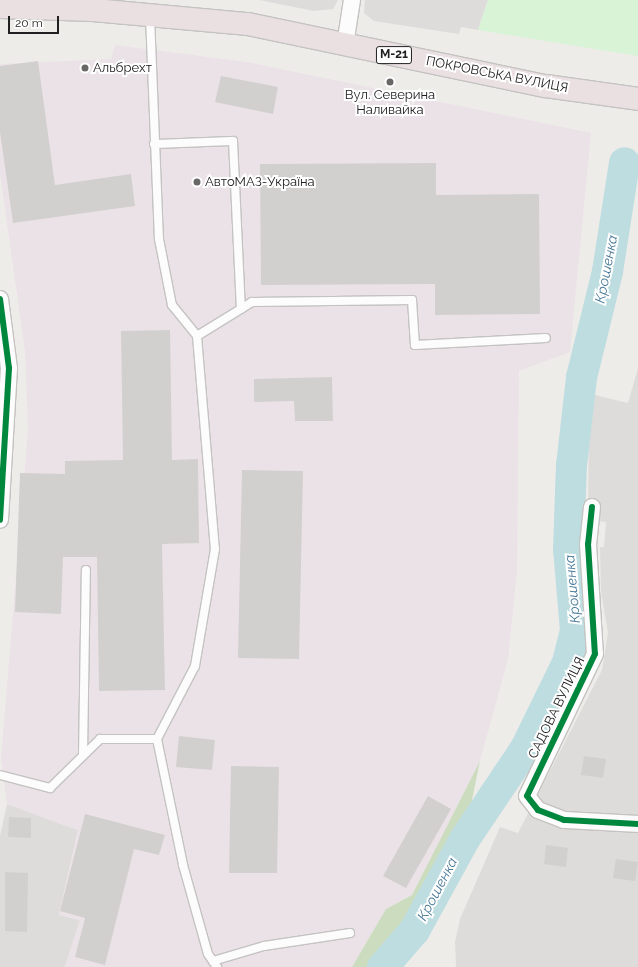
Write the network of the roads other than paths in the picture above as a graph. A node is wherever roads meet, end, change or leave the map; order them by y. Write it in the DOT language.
graph roads {
  1 [pos="352,0"];
  2 [pos="0,8"];
  3 [pos="150,15"];
  4 [pos="345,45"];
  5 [pos="638,99"];
  6 [pos="154,144"];
  7 [pos="0,298"];
  8 [pos="241,309"];
  9 [pos="198,336"];
  10 [pos="546,338"];
  11 [pos="2,443"];
  12 [pos="1,474"];
  13 [pos="592,507"];
  14 [pos="0,520"];
  15 [pos="86,570"];
  16 [pos="157,739"];
  17 [pos="83,755"];
  18 [pos="0,775"];
  19 [pos="638,824"];
  20 [pos="350,933"];
  21 [pos="215,964"];
  1 -- 4 [label="street"];
  2 -- 3 [label="highway, ПОКРОВСЬКА ВУЛИЦЯ / М-21"];
  3 -- 4 [label="highway, ПОКРОВСЬКА ВУЛИЦЯ / М-21"];
  3 -- 6 [label="lane"];
  4 -- 5 [label="highway, ПОКРОВСЬКА ВУЛИЦЯ / М-21"];
  6 -- 8 [label="lane"];
  6 -- 9 [label="lane"];
  7 -- 11 [label="street"];
  8 -- 9 [label="lane"];
  8 -- 10 [label="lane"];
  9 -- 16 [label="lane"];
  11 -- 12 [label="street"];
  12 -- 14 [label="street"];
  13 -- 19 [label="street, САДОВА ВУЛИЦЯ"];
  15 -- 17 [label="lane"];
  16 -- 17 [label="lane"];
  16 -- 21 [label="lane"];
  17 -- 18 [label="lane"];
  20 -- 21 [label="lane"];
}
